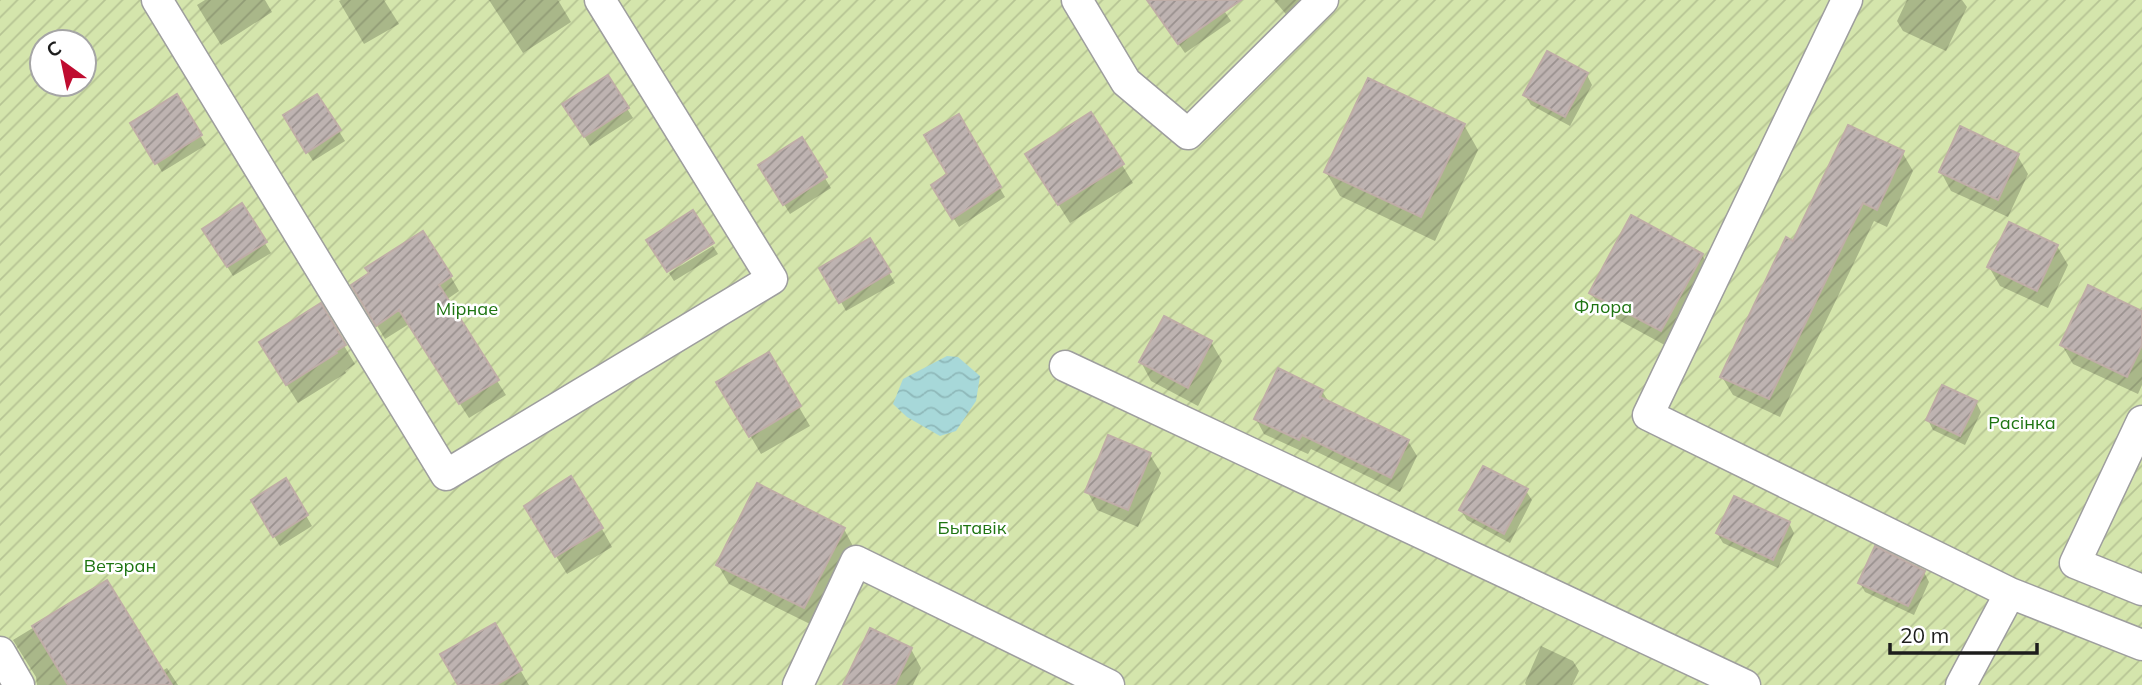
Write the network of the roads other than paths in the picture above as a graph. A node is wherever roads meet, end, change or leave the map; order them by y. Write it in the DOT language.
graph roads {
  1 [pos="157,0"];
  2 [pos="600,0"];
  3 [pos="1077,0"];
  4 [pos="1323,0"];
  5 [pos="1847,0"];
  6 [pos="1065,366"];
  7 [pos="2142,421"];
  8 [pos="2142,590"];
  9 [pos="2010,593"];
  10 [pos="2142,645"];
  11 [pos="0,652"];
  12 [pos="19,685"];
  13 [pos="798,685"];
  14 [pos="1109,685"];
  15 [pos="1745,685"];
  16 [pos="1961,685"];
  1 -- 2 [label="lane"];
  3 -- 4 [label="lane"];
  5 -- 9 [label="lane"];
  6 -- 15 [label="lane"];
  7 -- 8 [label="lane"];
  9 -- 10 [label="lane"];
  9 -- 16 [label="lane"];
  11 -- 12 [label="lane"];
  13 -- 14 [label="lane"];
}
